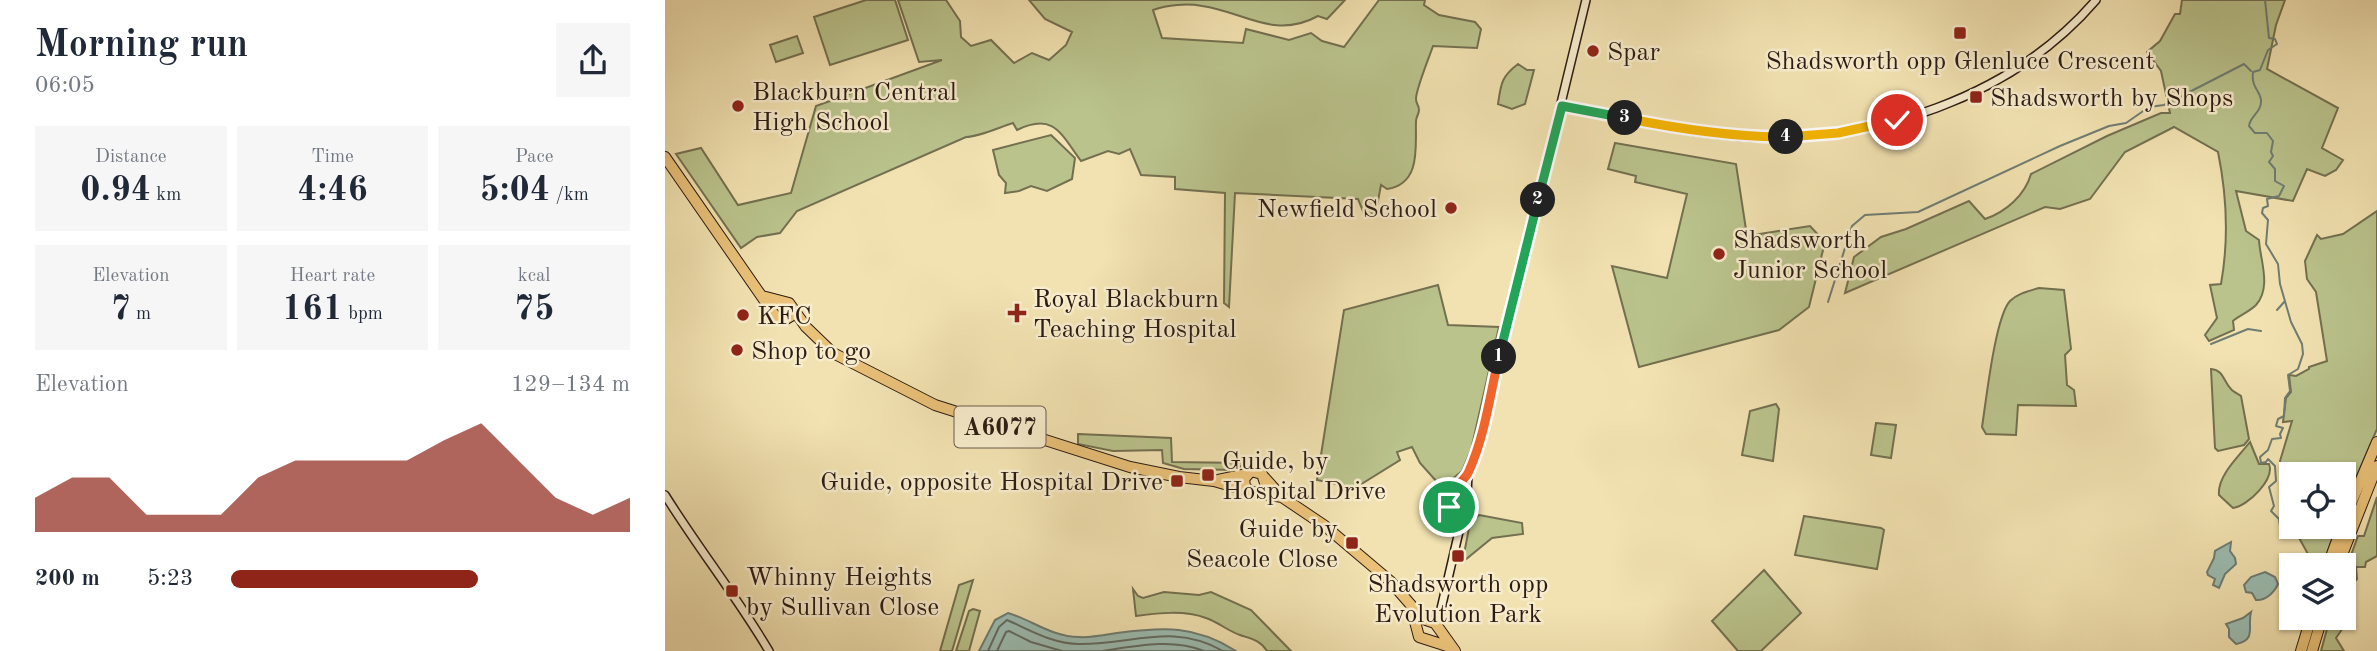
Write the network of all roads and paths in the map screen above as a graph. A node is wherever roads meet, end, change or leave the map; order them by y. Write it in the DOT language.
graph roads {
  1 [pos="1586,0"];
  2 [pos="2096,0"];
  3 [pos="1562,106"];
  4 [pos="665,157"];
  5 [pos="762,296"];
  6 [pos="781,302"];
  7 [pos="774,314"];
  8 [pos="789,315"];
  9 [pos="2377,442"];
  10 [pos="2377,466"];
  11 [pos="1247,474"];
  12 [pos="1468,474"];
  13 [pos="1264,477"];
  14 [pos="1214,481"];
  15 [pos="1252,491"];
  16 [pos="1454,491"];
  17 [pos="2356,492"];
  18 [pos="1467,494"];
  19 [pos="665,495"];
  20 [pos="1282,497"];
  21 [pos="1449,507"];
  22 [pos="1464,510"];
  23 [pos="1457,533"];
  24 [pos="2344,553"];
  25 [pos="1441,603"];
  26 [pos="1410,605"];
  27 [pos="1426,620"];
  28 [pos="1437,626"];
  29 [pos="2307,630"];
  30 [pos="2318,630"];
  31 [pos="1417,631"];
  32 [pos="1431,640"];
  33 [pos="1452,649"];
  34 [pos="769,651"];
  35 [pos="2301,651"];
  36 [pos="2312,651"];
  1 -- 3 [label="main road"];
  2 -- 3 [label="main road"];
  3 -- 12 [label="main road"];
  4 -- 5 [label="highway, A6077"];
  5 -- 6 [label="highway, A6077"];
  5 -- 7 [label="highway, A6077"];
  6 -- 7 [label="highway"];
  6 -- 8 [label="highway, A6077"];
  7 -- 8 [label="highway, A6077"];
  8 -- 14 [label="highway, A6077"];
  9 -- 17 [label="highway"];
  10 -- 24 [label="highway"];
  11 -- 13 [label="highway, A6077"];
  11 -- 14 [label="highway, A6077"];
  11 -- 15 [label="highway"];
  12 -- 16 [label="main road"];
  12 -- 18 [label="main road"];
  13 -- 15 [label="highway"];
  13 -- 20 [label="highway, A6077"];
  14 -- 15 [label="highway, A6077"];
  15 -- 20 [label="highway, A6077"];
  16 -- 18 [label="main road"];
  16 -- 21 [label="main road"];
  18 -- 22 [label="main road"];
  19 -- 34 [label="main road"];
  20 -- 26 [label="highway, A6077"];
  21 -- 22 [label="main road"];
  21 -- 23 [label="main road"];
  22 -- 23 [label="main road"];
  23 -- 25 [label="main road"];
  25 -- 27 [label="main road"];
  25 -- 28 [label="main road"];
  26 -- 27 [label="highway, A6077"];
  26 -- 31 [label="highway, A6077"];
  27 -- 28 [label="highway, A6077"];
  27 -- 31 [label="highway"];
  28 -- 32 [label="highway"];
  28 -- 33 [label="highway, A6077"];
  29 -- 35 [label="highway"];
  30 -- 36 [label="highway"];
  31 -- 32 [label="highway, A6077"];
  32 -- 33 [label="highway, A6077"];
}
